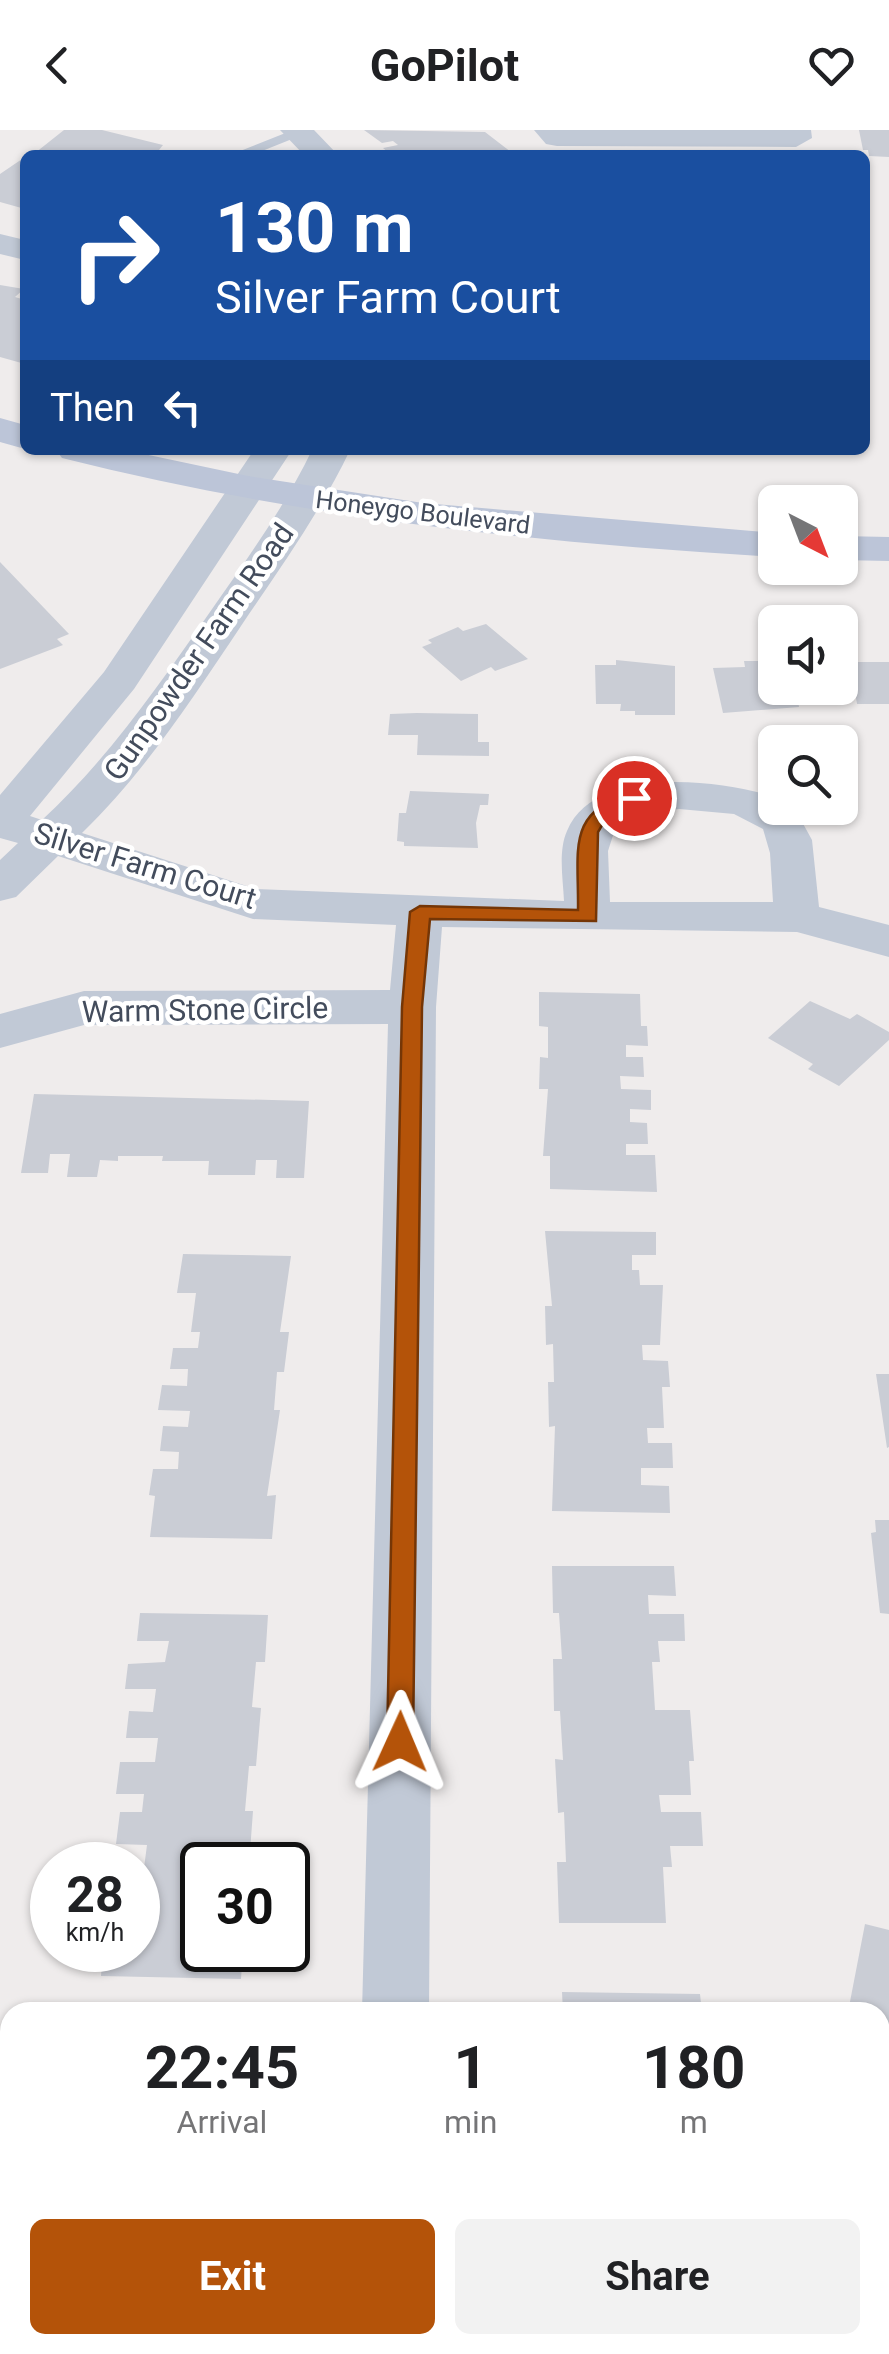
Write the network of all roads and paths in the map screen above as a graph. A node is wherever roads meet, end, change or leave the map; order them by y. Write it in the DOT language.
graph roads {
  1 [pos="550,130"];
  2 [pos="795,130"];
  3 [pos="306,139"];
  4 [pos="259,150"];
  5 [pos="99,455"];
  6 [pos="269,455"];
  7 [pos="330,455"];
  8 [pos="246,487"];
  9 [pos="308,498"];
  10 [pos="758,544"];
  11 [pos="858,548"];
  12 [pos="889,549"];
  13 [pos="0,822"];
  14 [pos="52,838"];
  15 [pos="0,886"];
  16 [pos="420,912"];
  17 [pos="588,916"];
  18 [pos="796,917"];
  19 [pos="889,941"];
  20 [pos="412,1007"];
  21 [pos="0,1030"];
  22 [pos="396,2002"];
  1 -- 2 [label="street"];
  3 -- 4 [label="lane"];
  5 -- 8 [label="main road, Honeygo Boulevard"];
  6 -- 8 [label="street, Gunpowder Farm Road"];
  7 -- 9 [label="street, Gunpowder Farm Road"];
  8 -- 9 [label="main road, Honeygo Boulevard"];
  8 -- 13 [label="street, Gunpowder Farm Road"];
  9 -- 10 [label="main road, Honeygo Boulevard"];
  9 -- 14 [label="street, Gunpowder Farm Road"];
  11 -- 12 [label="main road"];
  13 -- 14 [label="street, Silver Farm Court"];
  14 -- 15 [label="street, Gunpowder Farm Road"];
  14 -- 16 [label="street, Silver Farm Court"];
  16 -- 17 [label="street, Silver Farm Court"];
  16 -- 20 [label="street"];
  17 -- 18 [label="street, Silver Farm Court"];
  17 -- 18 [label="street"];
  18 -- 19 [label="street, Silver Farm Court"];
  20 -- 21 [label="street, Warm Stone Circle"];
  20 -- 22 [label="street"];
}
